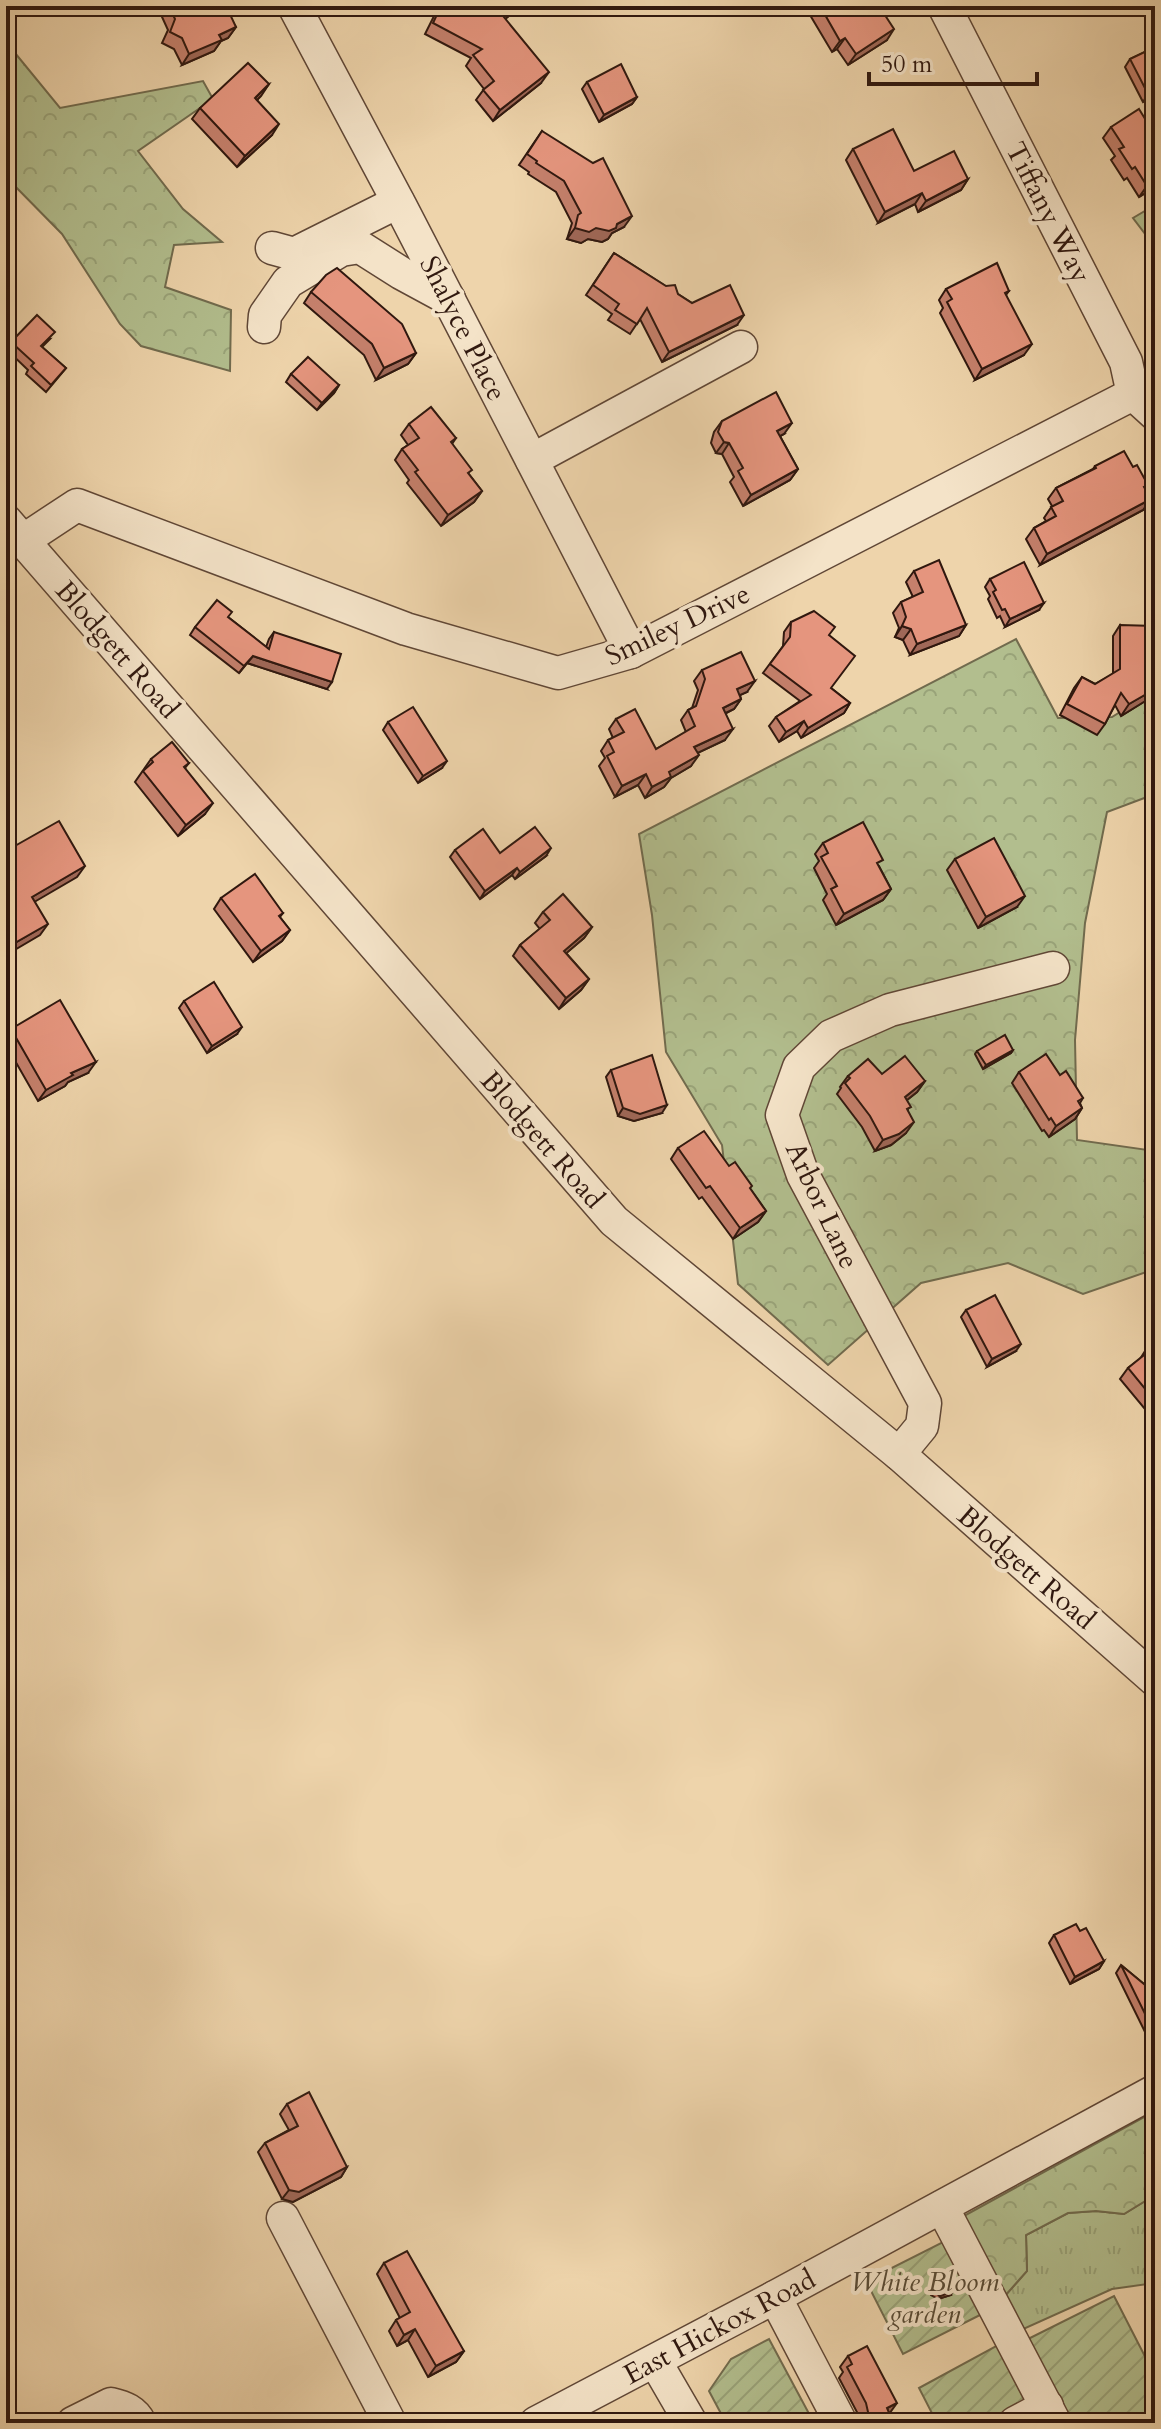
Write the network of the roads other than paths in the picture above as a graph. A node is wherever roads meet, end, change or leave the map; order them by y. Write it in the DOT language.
graph roads {
  1 [pos="294,6"];
  2 [pos="944,6"];
  3 [pos="398,202"];
  4 [pos="272,248"];
  5 [pos="449,299"];
  6 [pos="264,327"];
  7 [pos="741,347"];
  8 [pos="1144,404"];
  9 [pos="532,460"];
  10 [pos="15,531"];
  11 [pos="631,652"];
  12 [pos="1053,968"];
  13 [pos="899,1454"];
  14 [pos="1155,1680"];
  15 [pos="1155,2091"];
  16 [pos="942,2207"];
  17 [pos="283,2218"];
  18 [pos="775,2297"];
  19 [pos="655,2361"];
  20 [pos="1051,2415"];
  21 [pos="73,2423"];
  22 [pos="140,2423"];
  23 [pos="390,2423"];
  24 [pos="536,2423"];
  25 [pos="691,2423"];
  26 [pos="841,2423"];
  27 [pos="1015,2423"];
  1 -- 3 [label="street, Shalyce Place"];
  2 -- 8 [label="street, Tiffany Way"];
  3 -- 4 [label="street"];
  3 -- 5 [label="street, Shalyce Place"];
  5 -- 6 [label="street"];
  5 -- 9 [label="street, Shalyce Place"];
  7 -- 9 [label="street"];
  8 -- 11 [label="street, Smiley Drive"];
  9 -- 11 [label="street, Shalyce Place"];
  10 -- 11 [label="street, Smiley Drive"];
  10 -- 13 [label="street, Blodgett Road"];
  12 -- 13 [label="street, Arbor Lane"];
  13 -- 14 [label="street, Blodgett Road"];
  15 -- 16 [label="street, East Hickox Road"];
  16 -- 18 [label="street, East Hickox Road"];
  16 -- 20 [label="street"];
  17 -- 23 [label="street"];
  18 -- 19 [label="street, East Hickox Road"];
  18 -- 26 [label="street"];
  19 -- 24 [label="street, East Hickox Road"];
  19 -- 25 [label="street"];
  20 -- 27 [label="street"];
  21 -- 22 [label="street"];
}
